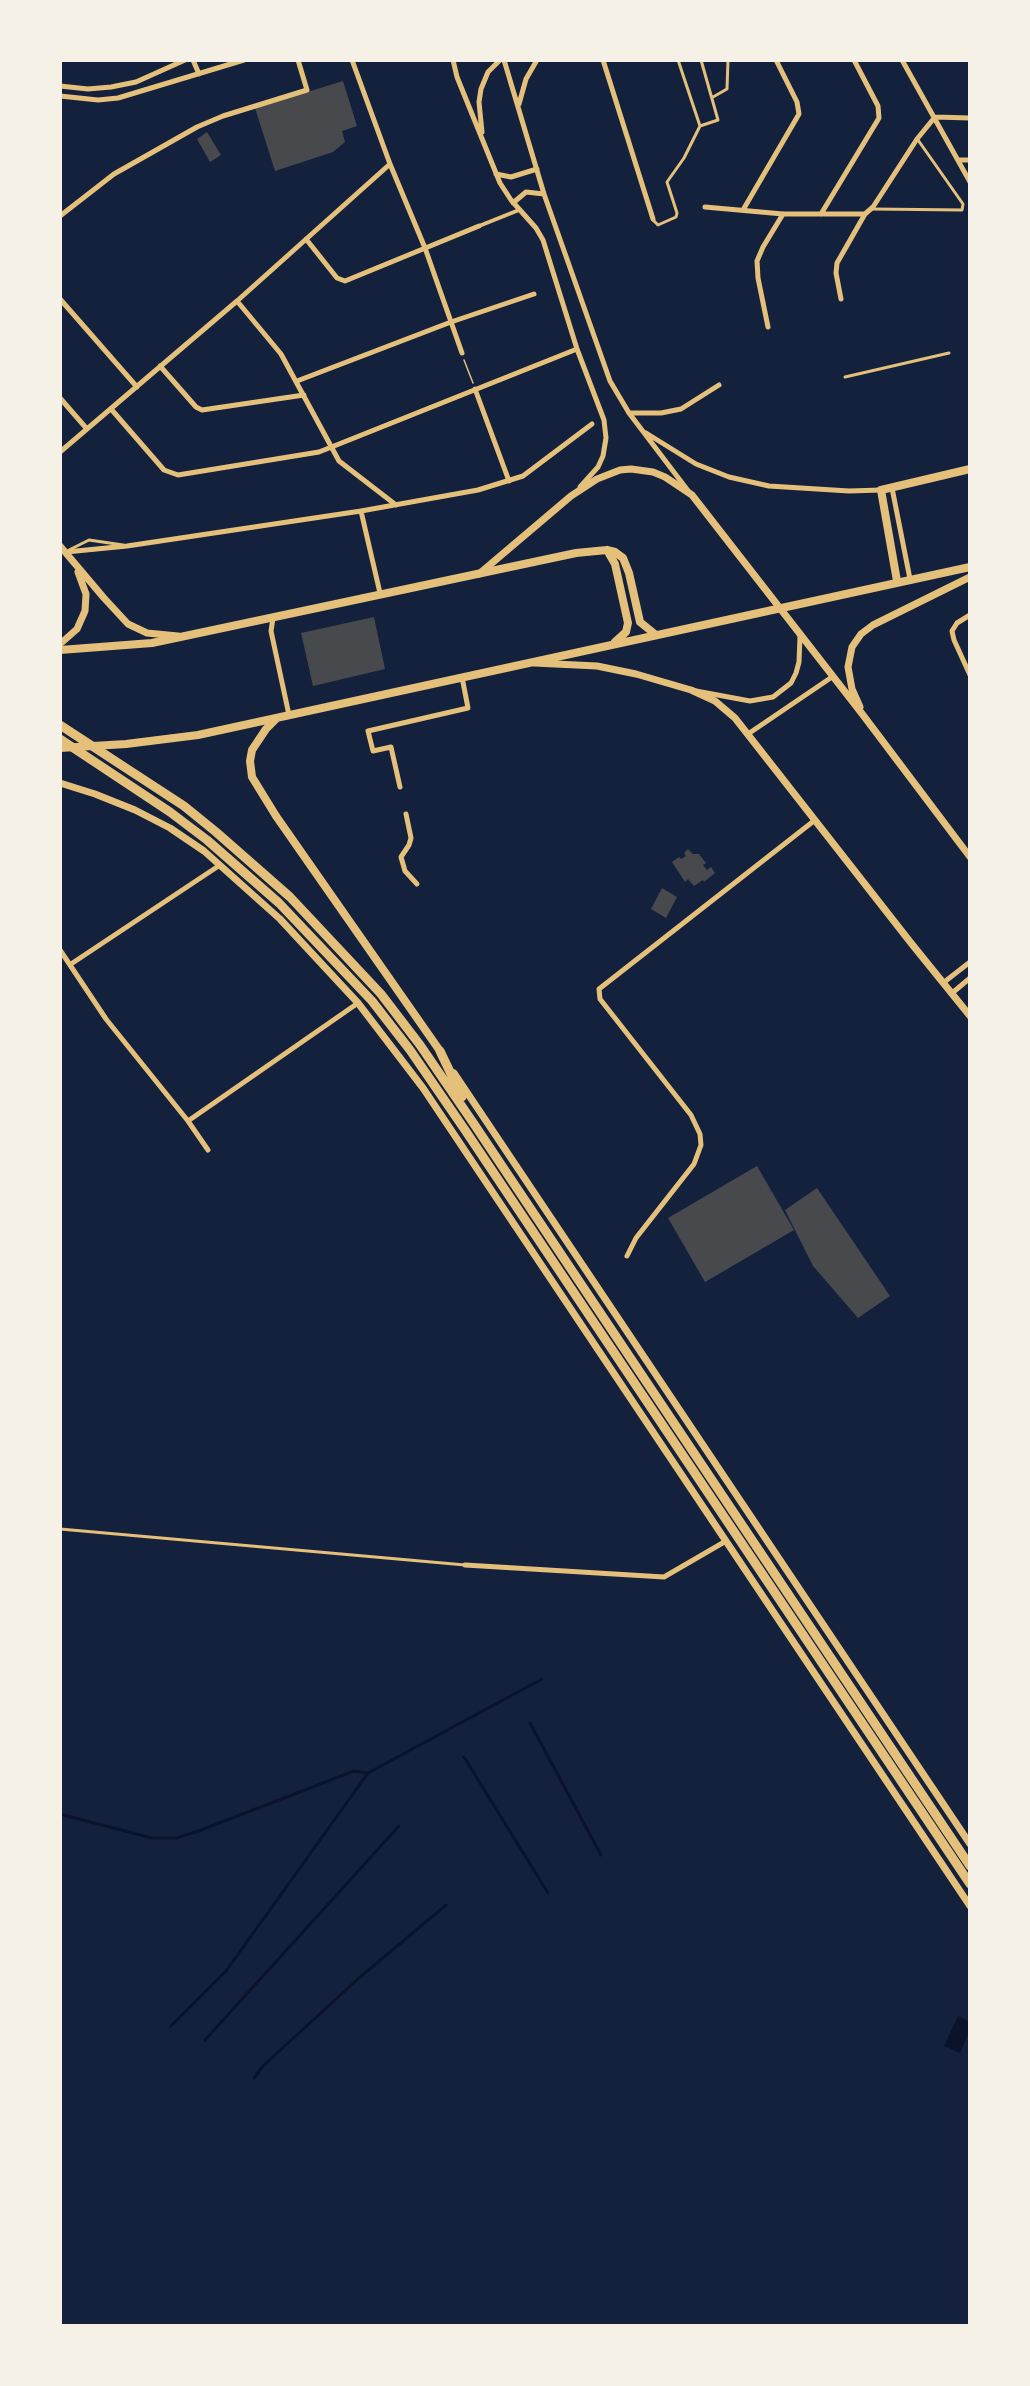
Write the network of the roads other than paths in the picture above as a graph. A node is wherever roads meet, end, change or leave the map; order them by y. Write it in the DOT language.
graph roads {
  1 [pos="185,60"];
  2 [pos="193,60"];
  3 [pos="244,60"];
  4 [pos="298,60"];
  5 [pos="352,60"];
  6 [pos="453,60"];
  7 [pos="502,60"];
  8 [pos="537,60"];
  9 [pos="603,60"];
  10 [pos="678,60"];
  11 [pos="701,60"];
  12 [pos="728,60"];
  13 [pos="776,60"];
  14 [pos="854,60"];
  15 [pos="903,60"];
  16 [pos="199,74"];
  17 [pos="60,86"];
  18 [pos="60,96"];
  19 [pos="713,97"];
  20 [pos="519,105"];
  21 [pos="935,117"];
  22 [pos="970,118"];
  23 [pos="700,126"];
  24 [pos="917,139"];
  25 [pos="484,143"];
  26 [pos="957,160"];
  27 [pos="970,160"];
  28 [pos="390,164"];
  29 [pos="537,169"];
  30 [pos="496,174"];
  31 [pos="970,182"];
  32 [pos="544,194"];
  33 [pos="513,202"];
  34 [pos="705,207"];
  35 [pos="872,209"];
  36 [pos="519,210"];
  37 [pos="743,210"];
  38 [pos="783,214"];
  39 [pos="821,214"];
  40 [pos="865,214"];
  41 [pos="60,216"];
  42 [pos="653,219"];
  43 [pos="479,226"];
  44 [pos="306,239"];
  45 [pos="425,248"];
  46 [pos="534,294"];
  47 [pos="60,298"];
  48 [pos="841,299"];
  49 [pos="237,301"];
  50 [pos="452,322"];
  51 [pos="768,327"];
  52 [pos="577,349"];
  53 [pos="462,353"];
  54 [pos="949,353"];
  55 [pos="160,366"];
  56 [pos="845,377"];
  57 [pos="297,381"];
  58 [pos="719,385"];
  59 [pos="136,387"];
  60 [pos="475,389"];
  61 [pos="304,395"];
  62 [pos="60,398"];
  63 [pos="111,409"];
  64 [pos="629,413"];
  65 [pos="592,424"];
  66 [pos="87,429"];
  67 [pos="643,431"];
  68 [pos="331,447"];
  69 [pos="60,452"];
  70 [pos="970,469"];
  71 [pos="509,481"];
  72 [pos="892,488"];
  73 [pos="880,490"];
  74 [pos="692,495"];
  75 [pos="571,496"];
  76 [pos="396,505"];
  77 [pos="361,511"];
  78 [pos="60,546"];
  79 [pos="127,546"];
  80 [pos="607,550"];
  81 [pos="66,552"];
  82 [pos="75,564"];
  83 [pos="970,567"];
  84 [pos="479,574"];
  85 [pos="970,577"];
  86 [pos="910,579"];
  87 [pos="897,581"];
  88 [pos="380,593"];
  89 [pos="970,615"];
  90 [pos="273,618"];
  91 [pos="656,635"];
  92 [pos="183,636"];
  93 [pos="800,636"];
  94 [pos="60,644"];
  95 [pos="608,646"];
  96 [pos="60,650"];
  97 [pos="526,663"];
  98 [pos="970,675"];
  99 [pos="462,677"];
  100 [pos="832,677"];
  101 [pos="691,690"];
  102 [pos="289,715"];
  103 [pos="863,715"];
  104 [pos="278,717"];
  105 [pos="62,727"];
  106 [pos="748,734"];
  107 [pos="60,739"];
  108 [pos="60,748"];
  109 [pos="60,783"];
  110 [pos="400,787"];
  111 [pos="406,814"];
  112 [pos="815,820"];
  113 [pos="970,857"];
  114 [pos="220,865"];
  115 [pos="417,884"];
  116 [pos="60,950"];
  117 [pos="970,962"];
  118 [pos="71,964"];
  119 [pos="970,978"];
  120 [pos="943,983"];
  121 [pos="951,993"];
  122 [pos="358,1003"];
  123 [pos="970,1016"];
  124 [pos="440,1051"];
  125 [pos="188,1121"];
  126 [pos="474,1124"];
  127 [pos="208,1150"];
  128 [pos="627,1256"];
  129 [pos="60,1529"];
  130 [pos="726,1541"];
  131 [pos="465,1565"];
  132 [pos="970,1844"];
  133 [pos="970,1866"];
  134 [pos="970,1884"];
  135 [pos="970,1906"];
  1 -- 17 [label="street"];
  2 -- 16 [label="street"];
  3 -- 16 [label="street"];
  4 -- 41 [label="street"];
  5 -- 28 [label="street"];
  6 -- 25 [label="street"];
  7 -- 20 [label="street"];
  7 -- 25 [label="street"];
  8 -- 20 [label="street"];
  9 -- 42 [label="street"];
  10 -- 23 [label="lane"];
  11 -- 19 [label="lane"];
  12 -- 19 [label="lane"];
  13 -- 37 [label="street"];
  14 -- 39 [label="street"];
  15 -- 21 [label="street"];
  16 -- 18 [label="street"];
  19 -- 23 [label="lane"];
  20 -- 29 [label="street"];
  21 -- 22 [label="street"];
  21 -- 24 [label="street"];
  21 -- 26 [label="street"];
  23 -- 42 [label="lane"];
  24 -- 35 [label="street"];
  24 -- 35 [label="lane"];
  25 -- 30 [label="street"];
  26 -- 27 [label="street"];
  26 -- 31 [label="street"];
  28 -- 44 [label="street"];
  28 -- 45 [label="street"];
  29 -- 30 [label="street"];
  29 -- 32 [label="street"];
  30 -- 33 [label="street"];
  32 -- 33 [label="street"];
  32 -- 64 [label="street"];
  33 -- 36 [label="street"];
  34 -- 37 [label="street"];
  35 -- 40 [label="street"];
  36 -- 43 [label="street"];
  36 -- 52 [label="street"];
  37 -- 38 [label="street"];
  38 -- 39 [label="street"];
  38 -- 51 [label="street"];
  39 -- 40 [label="street"];
  40 -- 48 [label="street"];
  43 -- 45 [label="street"];
  44 -- 45 [label="street"];
  44 -- 49 [label="street"];
  45 -- 50 [label="street"];
  46 -- 50 [label="street"];
  47 -- 59 [label="street"];
  49 -- 55 [label="street"];
  49 -- 57 [label="street"];
  50 -- 53 [label="street"];
  50 -- 57 [label="street"];
  52 -- 60 [label="street"];
  52 -- 75 [label="street"];
  54 -- 56 [label="lane"];
  55 -- 59 [label="street"];
  55 -- 61 [label="street"];
  57 -- 61 [label="street"];
  58 -- 64 [label="street"];
  59 -- 63 [label="street"];
  60 -- 68 [label="street"];
  60 -- 71 [label="street"];
  61 -- 68 [label="street"];
  62 -- 66 [label="street"];
  63 -- 66 [label="street"];
  63 -- 68 [label="street"];
  64 -- 67 [label="street"];
  65 -- 71 [label="street"];
  66 -- 69 [label="street"];
  67 -- 73 [label="street"];
  67 -- 74 [label="street"];
  68 -- 76 [label="street"];
  70 -- 72 [label="main road"];
  71 -- 76 [label="street"];
  72 -- 73 [label="main road"];
  72 -- 86 [label="street"];
  73 -- 87 [label="main road"];
  74 -- 75 [label="street"];
  74 -- 93 [label="street"];
  75 -- 84 [label="street"];
  76 -- 77 [label="street"];
  77 -- 79 [label="street"];
  77 -- 88 [label="street"];
  78 -- 81 [label="street"];
  79 -- 81 [label="street"];
  79 -- 81 [label="lane"];
  80 -- 84 [label="main road"];
  80 -- 91 [label="main road"];
  80 -- 95 [label="main road"];
  81 -- 82 [label="street"];
  82 -- 92 [label="street"];
  82 -- 94 [label="street"];
  83 -- 86 [label="main road"];
  84 -- 88 [label="main road"];
  85 -- 103 [label="street"];
  86 -- 87 [label="main road"];
  87 -- 91 [label="main road"];
  88 -- 90 [label="main road"];
  89 -- 98 [label="street"];
  90 -- 92 [label="main road"];
  90 -- 102 [label="street"];
  91 -- 95 [label="main road"];
  92 -- 96 [label="main road"];
  93 -- 100 [label="street"];
  93 -- 101 [label="street"];
  95 -- 97 [label="main road"];
  97 -- 99 [label="main road"];
  97 -- 101 [label="street"];
  99 -- 102 [label="main road"];
  99 -- 110 [label="street"];
  100 -- 103 [label="street"];
  100 -- 106 [label="street"];
  101 -- 106 [label="street"];
  102 -- 104 [label="main road"];
  103 -- 113 [label="street"];
  104 -- 108 [label="main road"];
  104 -- 124 [label="main road"];
  105 -- 126 [label="highway"];
  106 -- 112 [label="street"];
  107 -- 134 [label="highway"];
  109 -- 114 [label="street"];
  111 -- 115 [label="street"];
  112 -- 120 [label="street"];
  112 -- 128 [label="street"];
  114 -- 118 [label="street"];
  114 -- 122 [label="street"];
  116 -- 118 [label="street"];
  117 -- 120 [label="street"];
  118 -- 125 [label="street"];
  119 -- 121 [label="street"];
  120 -- 121 [label="street"];
  121 -- 123 [label="street"];
  122 -- 125 [label="street"];
  122 -- 130 [label="street"];
  124 -- 126 [label="highway"];
  124 -- 132 [label="street"];
  125 -- 127 [label="street"];
  126 -- 133 [label="highway"];
  129 -- 131 [label="lane"];
  130 -- 131 [label="street"];
  130 -- 135 [label="street"];
}
